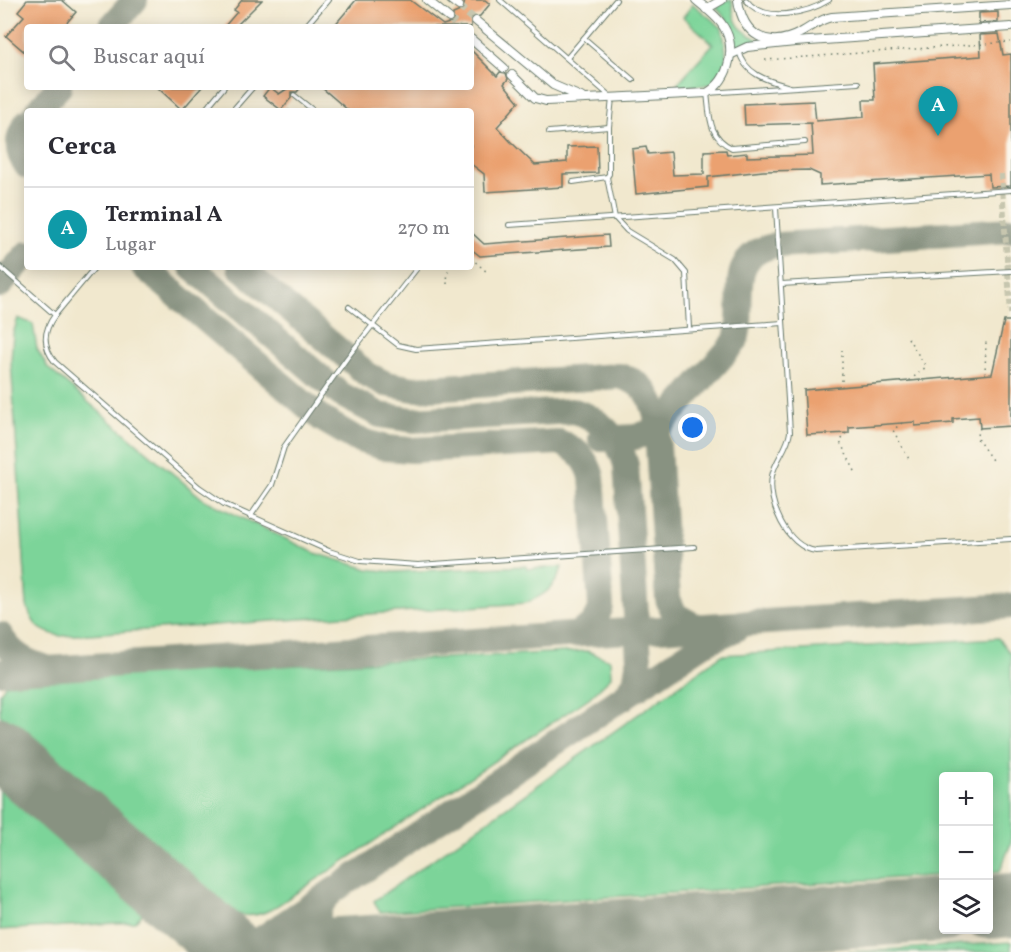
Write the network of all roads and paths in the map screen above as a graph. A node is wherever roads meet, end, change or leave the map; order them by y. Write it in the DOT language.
graph roads {
  1 [pos="328,0"];
  2 [pos="427,0"];
  3 [pos="451,0"];
  4 [pos="500,0"];
  5 [pos="616,0"];
  6 [pos="696,0"];
  7 [pos="722,0"];
  8 [pos="738,0"];
  9 [pos="746,0"];
  10 [pos="829,0"];
  11 [pos="1011,5"];
  12 [pos="459,6"];
  13 [pos="706,9"];
  14 [pos="449,18"];
  15 [pos="476,21"];
  16 [pos="308,24"];
  17 [pos="1011,27"];
  18 [pos="584,38"];
  19 [pos="782,39"];
  20 [pos="474,42"];
  21 [pos="795,42"];
  22 [pos="1011,42"];
  23 [pos="739,50"];
  24 [pos="730,55"];
  25 [pos="567,58"];
  26 [pos="765,60"];
  27 [pos="504,68"];
  28 [pos="512,75"];
  29 [pos="633,80"];
  30 [pos="858,83"];
  31 [pos="794,89"];
  32 [pos="222,90"];
  33 [pos="250,90"];
  34 [pos="706,93"];
  35 [pos="294,94"];
  36 [pos="612,98"];
  37 [pos="584,99"];
  38 [pos="286,104"];
  39 [pos="206,108"];
  40 [pos="235,108"];
  41 [pos="288,108"];
  42 [pos="310,108"];
  43 [pos="609,126"];
  44 [pos="549,132"];
  45 [pos="805,142"];
  46 [pos="607,177"];
  47 [pos="573,182"];
  48 [pos="1011,190"];
  49 [pos="776,208"];
  50 [pos="615,218"];
  51 [pos="509,225"];
  52 [pos="474,261"];
  53 [pos="0,267"];
  54 [pos="92,270"];
  55 [pos="416,270"];
  56 [pos="448,270"];
  57 [pos="1011,271"];
  58 [pos="488,273"];
  59 [pos="447,284"];
  60 [pos="781,284"];
  61 [pos="349,307"];
  62 [pos="55,315"];
  63 [pos="783,323"];
  64 [pos="371,326"];
  65 [pos="689,328"];
  66 [pos="908,338"];
  67 [pos="986,341"];
  68 [pos="842,350"];
  69 [pos="985,375"];
  70 [pos="909,381"];
  71 [pos="842,387"];
  72 [pos="902,423"];
  73 [pos="980,428"];
  74 [pos="846,433"];
  75 [pos="910,461"];
  76 [pos="994,462"];
  77 [pos="856,473"];
  78 [pos="250,517"];
  79 [pos="1011,539"];
  80 [pos="694,547"];
  1 -- 16 [label="lane"];
  2 -- 14 [label="street"];
  3 -- 12 [label="street"];
  4 -- 25 [label="lane"];
  5 -- 18 [label="lane"];
  6 -- 13 [label="street"];
  7 -- 13 [label="street"];
  8 -- 19 [label="street"];
  9 -- 10 [label="lane"];
  11 -- 19 [label="street"];
  13 -- 24 [label="street"];
  15 -- 37 [label="street"];
  17 -- 21 [label="street"];
  18 -- 25 [label="lane"];
  18 -- 29 [label="lane"];
  19 -- 21 [label="street"];
  20 -- 27 [label="street"];
  21 -- 23 [label="street"];
  22 -- 26 [label="path"];
  23 -- 24 [label="street"];
  23 -- 31 [label="lane"];
  24 -- 34 [label="street"];
  25 -- 36 [label="lane"];
  28 -- 37 [label="street"];
  30 -- 31 [label="lane"];
  31 -- 34 [label="lane"];
  32 -- 39 [label="lane"];
  33 -- 40 [label="lane"];
  34 -- 36 [label="street"];
  34 -- 45 [label="lane"];
  35 -- 42 [label="lane"];
  36 -- 37 [label="street"];
  36 -- 43 [label="lane"];
  38 -- 41 [label="path"];
  43 -- 44 [label="lane"];
  43 -- 46 [label="lane"];
  46 -- 47 [label="lane"];
  46 -- 50 [label="lane"];
  48 -- 49 [label="lane"];
  49 -- 50 [label="lane"];
  49 -- 60 [label="lane"];
  50 -- 51 [label="lane"];
  50 -- 65 [label="lane"];
  52 -- 58 [label="path"];
  53 -- 62 [label="lane"];
  54 -- 62 [label="lane"];
  55 -- 64 [label="lane"];
  56 -- 59 [label="path"];
  57 -- 60 [label="lane"];
  60 -- 63 [label="lane"];
  61 -- 64 [label="lane"];
  62 -- 78 [label="lane"];
  63 -- 65 [label="lane"];
  63 -- 79 [label="lane"];
  64 -- 65 [label="lane"];
  64 -- 78 [label="lane"];
  66 -- 70 [label="path"];
  67 -- 69 [label="path"];
  68 -- 71 [label="path"];
  72 -- 75 [label="path"];
  73 -- 76 [label="path"];
  74 -- 77 [label="path"];
  78 -- 80 [label="lane"];
}
